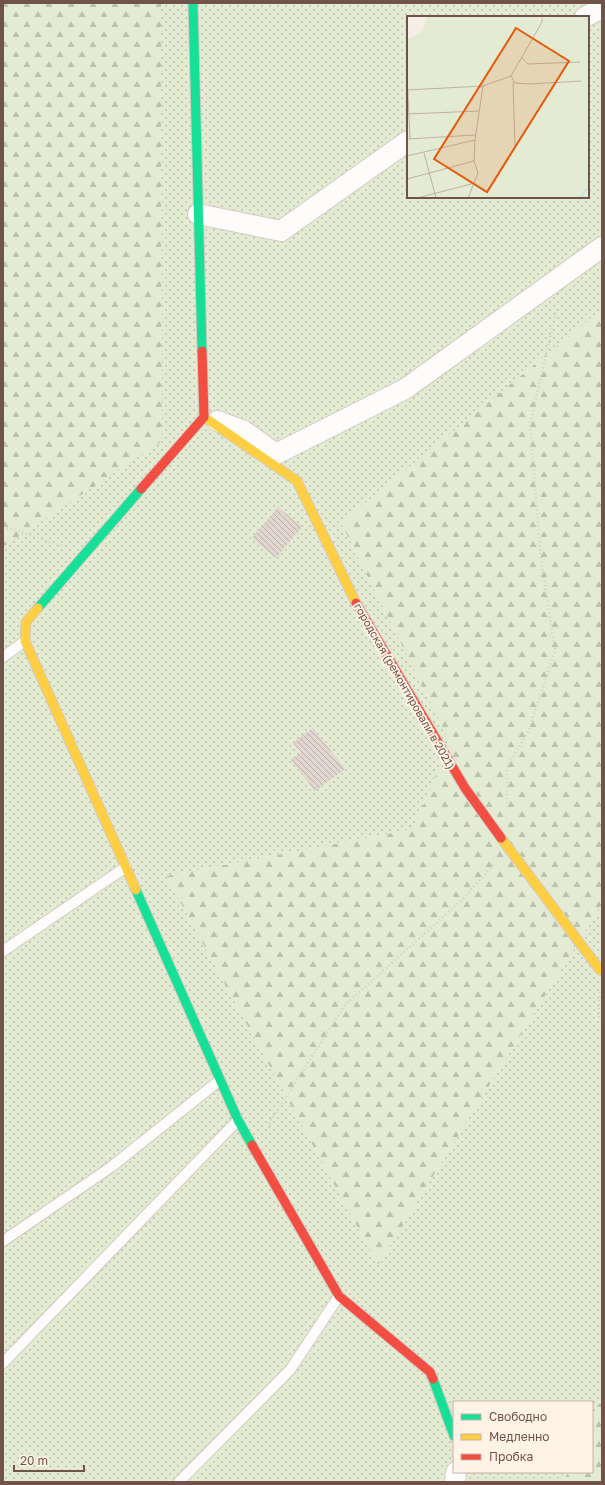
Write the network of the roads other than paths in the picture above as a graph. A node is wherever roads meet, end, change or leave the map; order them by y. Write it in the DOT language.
graph roads {
  1 [pos="193,3"];
  2 [pos="602,8"];
  3 [pos="587,16"];
  4 [pos="407,142"];
  5 [pos="198,214"];
  6 [pos="602,247"];
  7 [pos="204,417"];
  8 [pos="25,641"];
  9 [pos="3,657"];
  10 [pos="126,867"];
  11 [pos="3,951"];
  12 [pos="600,970"];
  13 [pos="220,1080"];
  14 [pos="238,1120"];
  15 [pos="3,1241"];
  16 [pos="338,1296"];
  17 [pos="3,1363"];
  18 [pos="453,1433"];
  19 [pos="179,1482"];
  1 -- 5 [label="street"];
  2 -- 3 [label="street"];
  4 -- 5 [label="street"];
  5 -- 7 [label="street"];
  6 -- 7 [label="street"];
  7 -- 8 [label="street"];
  7 -- 12 [label="street, городская (ремонтировали в 2021)"];
  8 -- 9 [label="lane"];
  8 -- 10 [label="street"];
  10 -- 11 [label="lane"];
  10 -- 13 [label="street"];
  13 -- 14 [label="street"];
  13 -- 15 [label="lane"];
  14 -- 16 [label="street"];
  14 -- 17 [label="lane"];
  16 -- 18 [label="street"];
  16 -- 19 [label="lane"];
}
